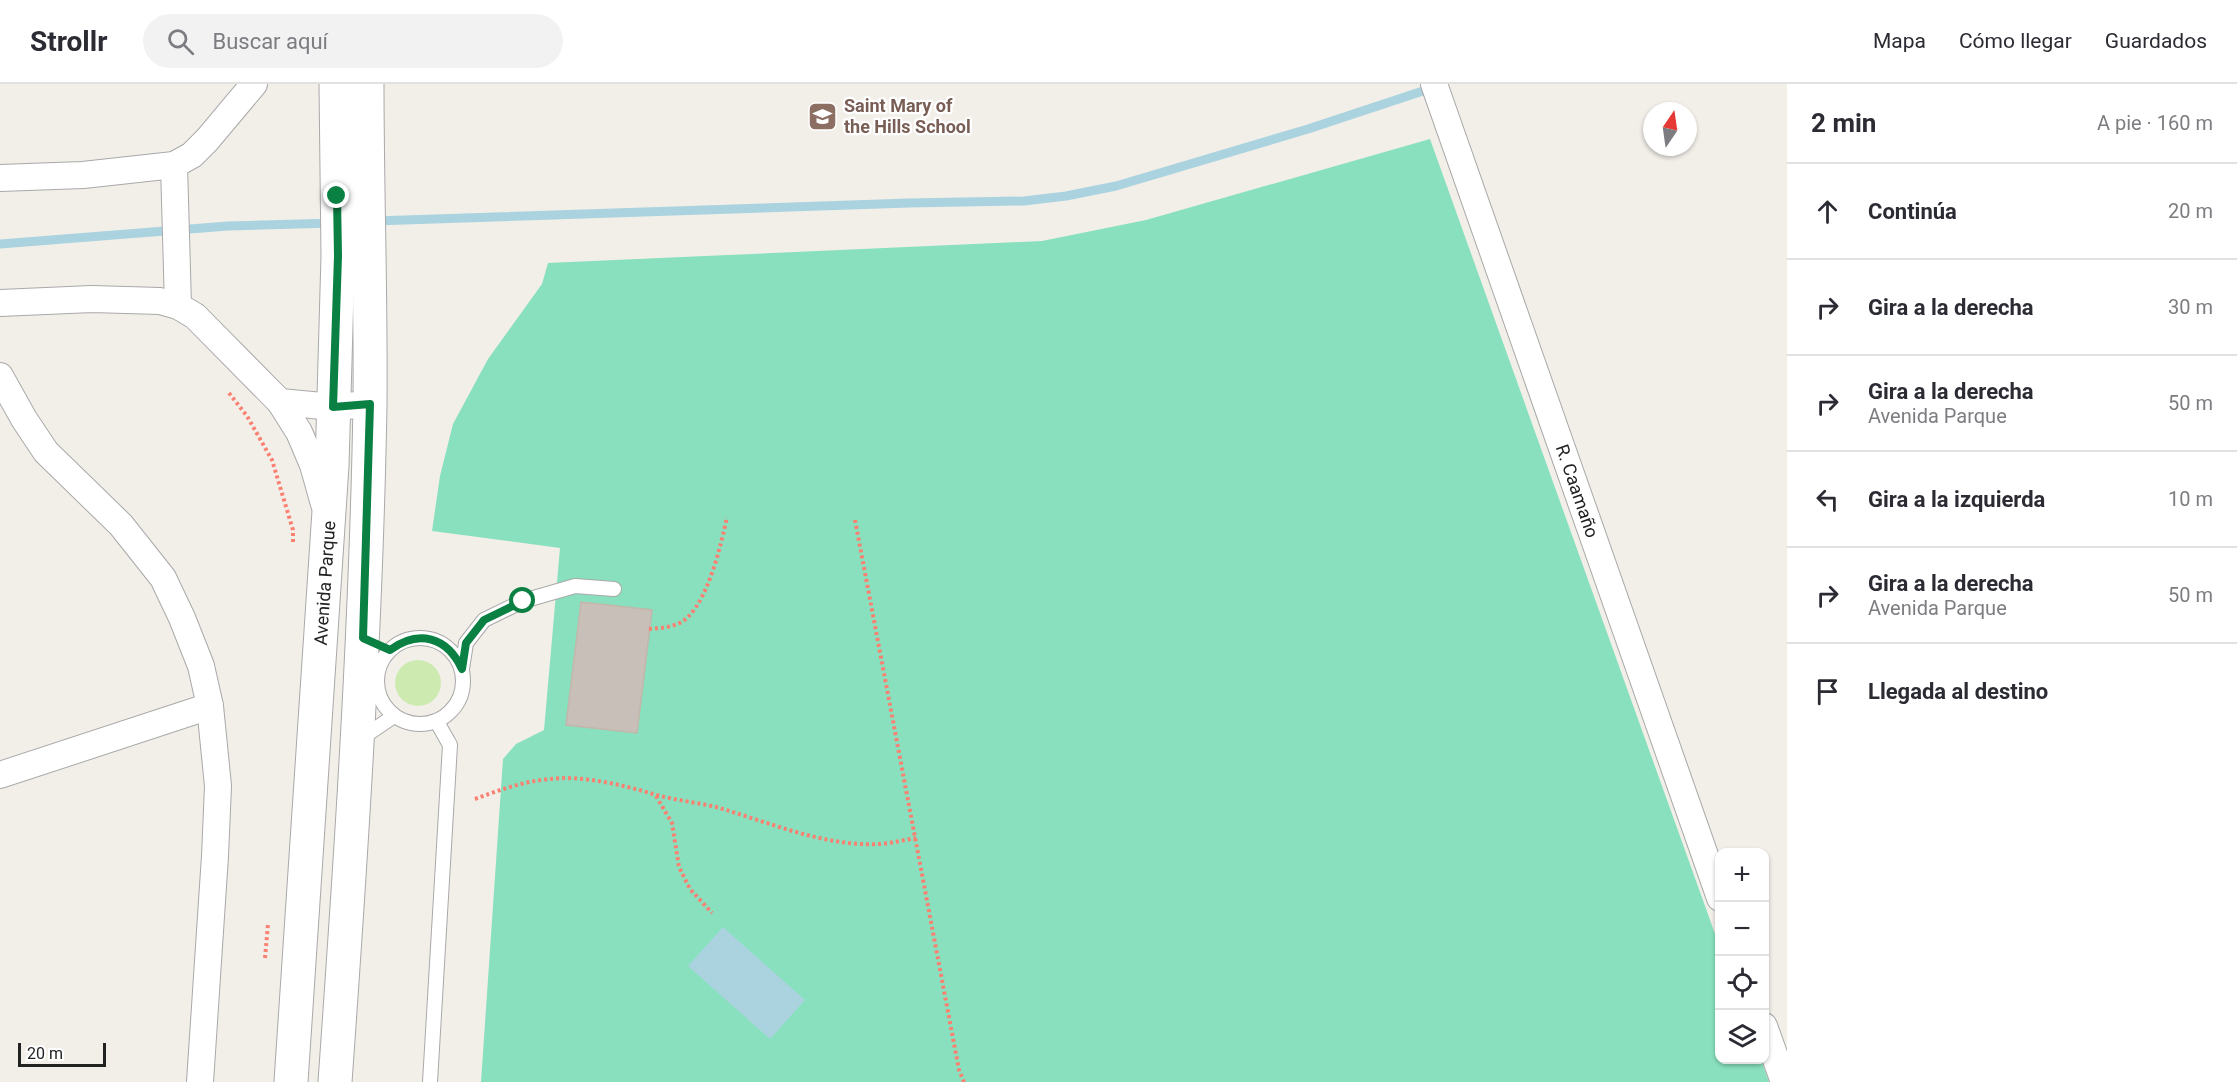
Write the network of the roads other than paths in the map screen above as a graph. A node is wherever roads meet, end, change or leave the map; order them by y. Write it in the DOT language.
graph roads {
  1 [pos="254,84"];
  2 [pos="336,84"];
  3 [pos="368,84"];
  4 [pos="1434,84"];
  5 [pos="174,165"];
  6 [pos="0,178"];
  7 [pos="352,196"];
  8 [pos="353,255"];
  9 [pos="0,303"];
  10 [pos="178,306"];
  11 [pos="0,376"];
  12 [pos="280,402"];
  13 [pos="370,404"];
  14 [pos="333,407"];
  15 [pos="328,534"];
  16 [pos="614,589"];
  17 [pos="376,644"];
  18 [pos="462,669"];
  19 [pos="210,706"];
  20 [pos="394,716"];
  21 [pos="436,722"];
  22 [pos="357,741"];
  23 [pos="0,775"];
  24 [pos="1715,887"];
  25 [pos="1769,1040"];
  26 [pos="200,1082"];
  27 [pos="291,1082"];
  28 [pos="335,1082"];
  29 [pos="430,1082"];
  30 [pos="1784,1082"];
  1 -- 5 [label="street"];
  2 -- 7 [label="street, Avenida Parque"];
  3 -- 7 [label="street, Avenida Parque"];
  4 -- 24 [label="street, R. Caamaño"];
  5 -- 6 [label="street"];
  5 -- 10 [label="street"];
  7 -- 8 [label="street, Avenida Parque"];
  8 -- 13 [label="street, Avenida Parque"];
  8 -- 14 [label="street, Avenida Parque"];
  9 -- 10 [label="street"];
  10 -- 12 [label="street"];
  11 -- 19 [label="street"];
  12 -- 14 [label="street"];
  12 -- 15 [label="street"];
  13 -- 14 [label="street"];
  13 -- 17 [label="street, Avenida Parque"];
  14 -- 15 [label="street, Avenida Parque"];
  15 -- 27 [label="street, Avenida Parque"];
  16 -- 18 [label="lane"];
  17 -- 18 [label="lane"];
  17 -- 20 [label="lane"];
  17 -- 22 [label="street, Avenida Parque"];
  18 -- 21 [label="lane"];
  19 -- 23 [label="street"];
  19 -- 26 [label="street"];
  20 -- 21 [label="lane"];
  20 -- 22 [label="lane"];
  21 -- 29 [label="lane"];
  22 -- 28 [label="street, Avenida Parque"];
  25 -- 30 [label="street"];
}
